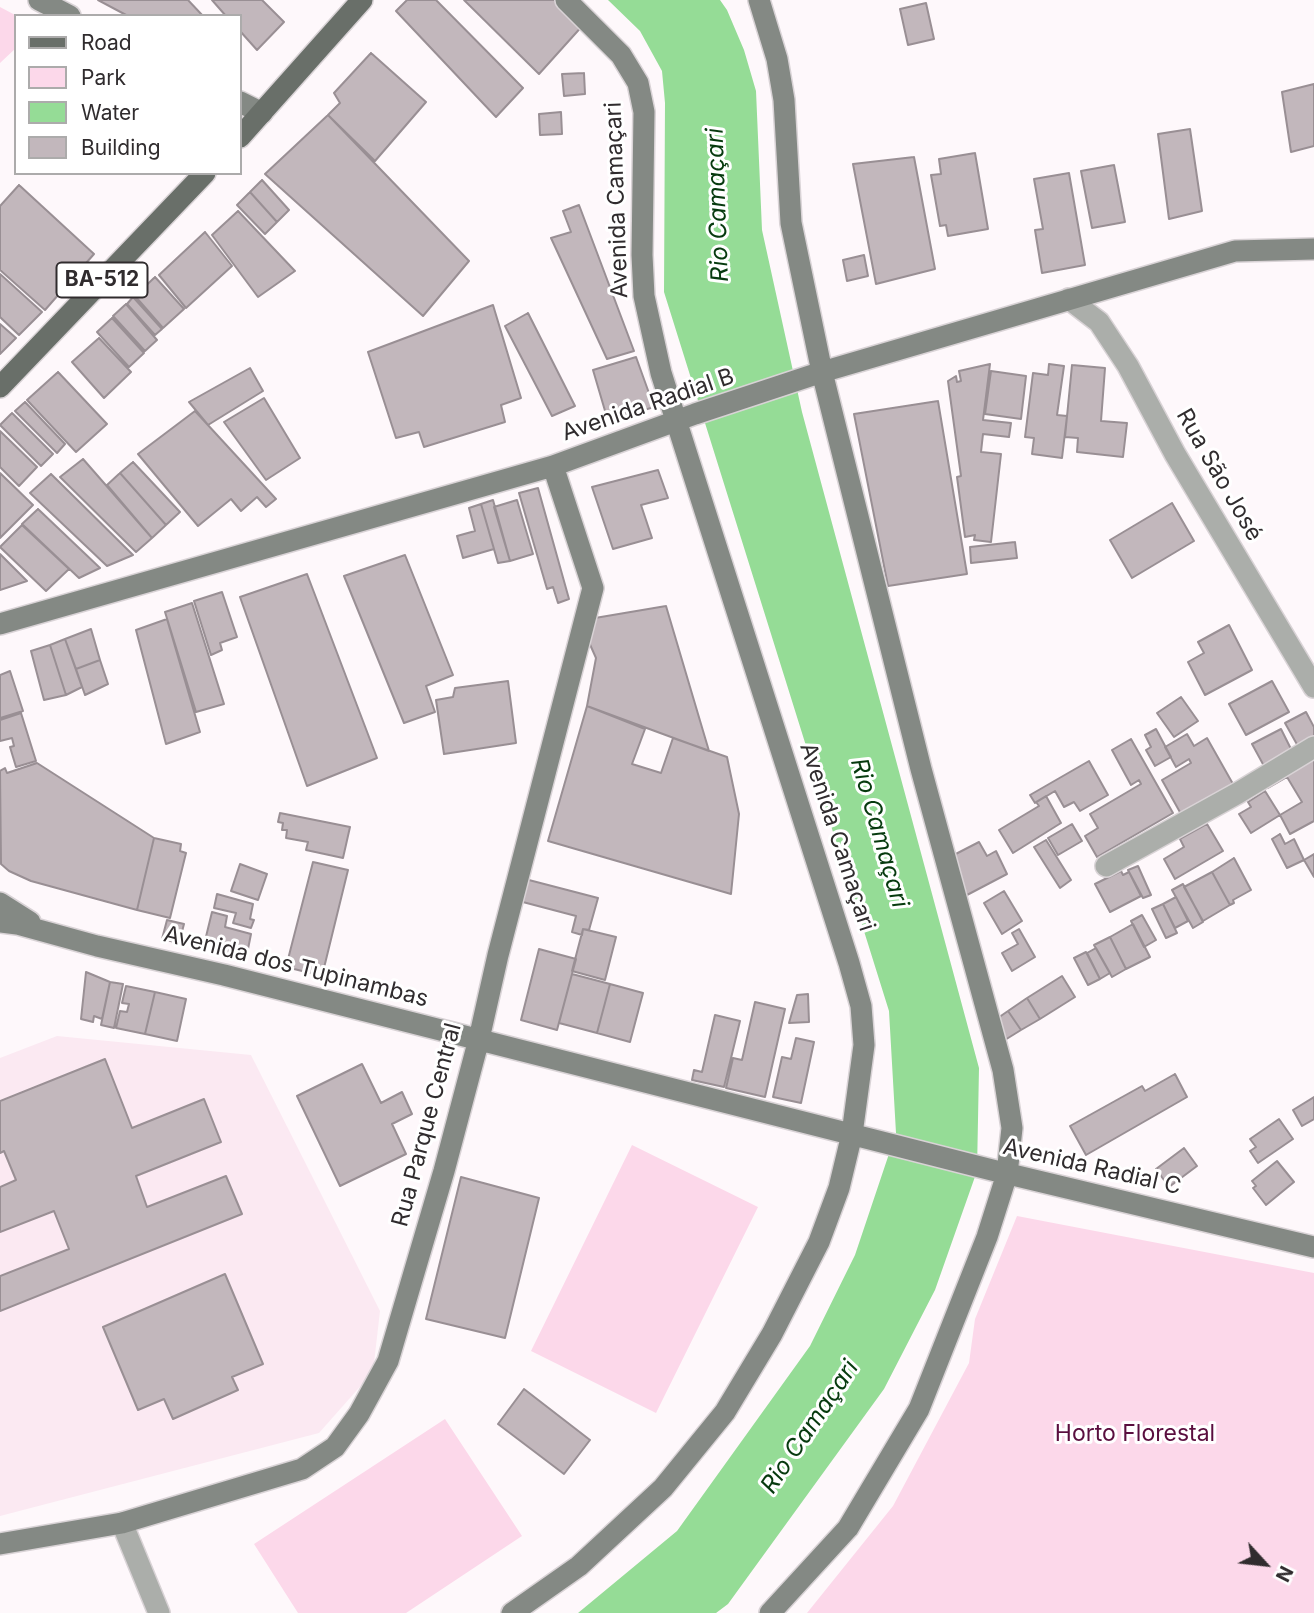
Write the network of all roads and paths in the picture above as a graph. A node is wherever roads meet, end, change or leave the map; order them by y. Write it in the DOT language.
graph roads {
  1 [pos="39,0"];
  2 [pos="362,0"];
  3 [pos="566,0"];
  4 [pos="760,0"];
  5 [pos="66,14"];
  6 [pos="242,103"];
  7 [pos="262,113"];
  8 [pos="242,135"];
  9 [pos="203,175"];
  10 [pos="1314,249"];
  11 [pos="1069,299"];
  12 [pos="814,375"];
  13 [pos="0,387"];
  14 [pos="686,417"];
  15 [pos="553,466"];
  16 [pos="0,624"];
  17 [pos="1314,687"];
  18 [pos="1314,747"];
  19 [pos="1106,866"];
  20 [pos="0,904"];
  21 [pos="0,922"];
  22 [pos="46,933"];
  23 [pos="478,1039"];
  24 [pos="855,1135"];
  25 [pos="1007,1174"];
  26 [pos="1314,1247"];
  27 [pos="122,1523"];
  28 [pos="0,1544"];
  29 [pos="159,1613"];
  30 [pos="512,1613"];
  31 [pos="770,1613"];
  1 -- 5 [label="street"];
  2 -- 7 [label="main road"];
  3 -- 14 [label="street, Avenida Camaçari"];
  4 -- 12 [label="street"];
  6 -- 7 [label="street"];
  7 -- 8 [label="main road"];
  9 -- 13 [label="main road, BA-512"];
  10 -- 11 [label="street, Avenida Radial B"];
  11 -- 12 [label="street, Avenida Radial B"];
  11 -- 17 [label="street, Rua São José"];
  12 -- 14 [label="street, Avenida Radial B"];
  12 -- 25 [label="street"];
  14 -- 15 [label="street, Avenida Radial B"];
  14 -- 24 [label="street, Avenida Camaçari"];
  15 -- 16 [label="street, Avenida Radial B"];
  15 -- 23 [label="street, Rua Parque Central"];
  18 -- 19 [label="street"];
  20 -- 22 [label="street, Avenida dos Tupinambas"];
  21 -- 22 [label="street, Avenida dos Tupinambas"];
  22 -- 23 [label="street, Avenida dos Tupinambas"];
  23 -- 24 [label="street, Avenida dos Tupinambas"];
  23 -- 27 [label="street, Rua Parque Central"];
  24 -- 25 [label="street, Avenida Radial C"];
  24 -- 30 [label="street, Avenida Camaçari"];
  25 -- 26 [label="street, Avenida Radial C"];
  25 -- 31 [label="street"];
  27 -- 28 [label="street, Rua Parque Central"];
  27 -- 29 [label="street"];
}
